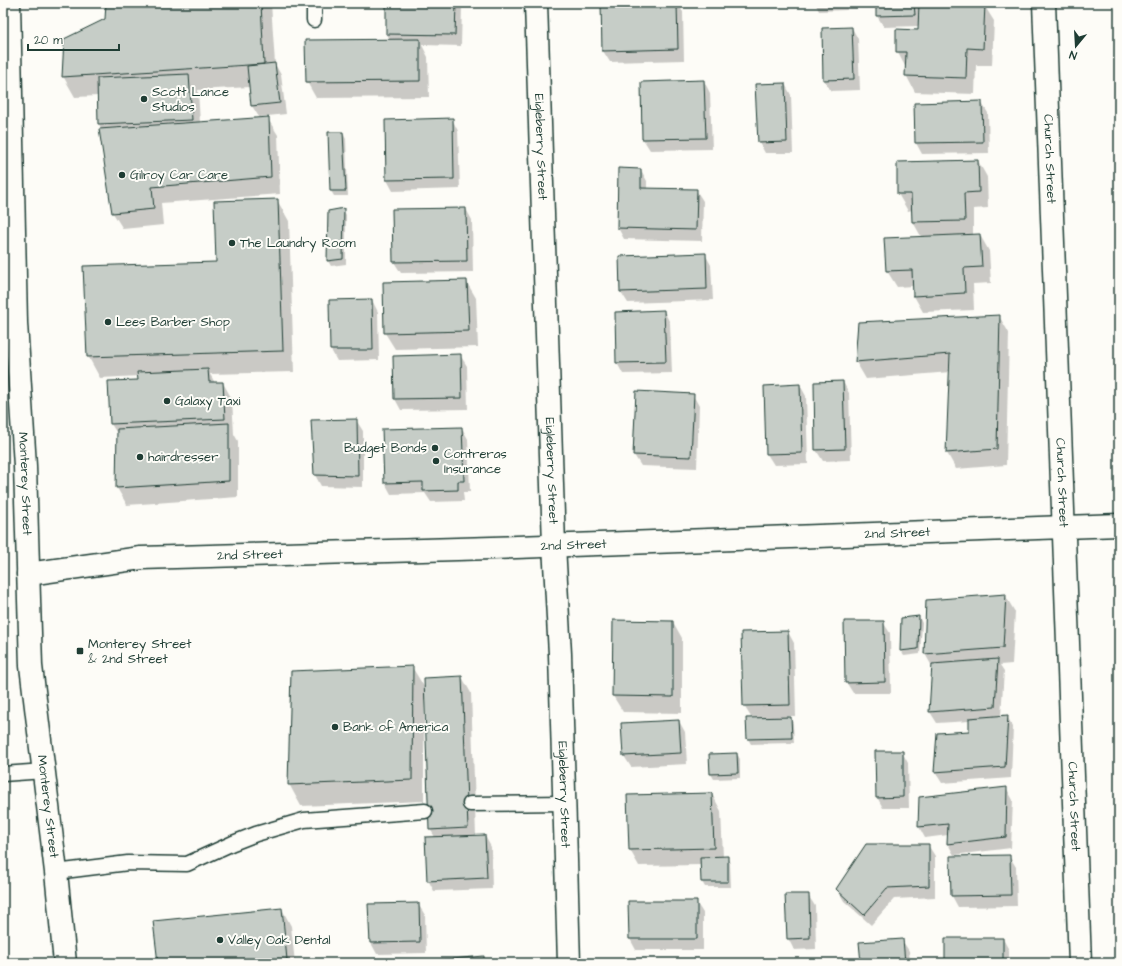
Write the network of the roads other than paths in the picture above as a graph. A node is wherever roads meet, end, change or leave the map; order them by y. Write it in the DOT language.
graph roads {
  1 [pos="9,3"];
  2 [pos="314,3"];
  3 [pos="536,3"];
  4 [pos="1044,3"];
  5 [pos="314,20"];
  6 [pos="9,266"];
  7 [pos="10,324"];
  8 [pos="1119,525"];
  9 [pos="1064,527"];
  10 [pos="554,545"];
  11 [pos="28,574"];
  12 [pos="44,771"];
  13 [pos="3,774"];
  14 [pos="565,803"];
  15 [pos="470,804"];
  16 [pos="425,811"];
  17 [pos="56,872"];
  18 [pos="65,963"];
  19 [pos="569,963"];
  20 [pos="1080,963"];
  1 -- 6 [label="street, Monterey Street"];
  2 -- 5 [label="lane"];
  3 -- 10 [label="street, Eigleberry Street"];
  4 -- 9 [label="street, Church Street"];
  6 -- 7 [label="street, Monterey Street"];
  7 -- 11 [label="street, Monterey Street"];
  8 -- 9 [label="street, 2nd Street"];
  9 -- 10 [label="street, 2nd Street"];
  9 -- 20 [label="street, Church Street"];
  10 -- 11 [label="street, 2nd Street"];
  10 -- 14 [label="street, Eigleberry Street"];
  11 -- 12 [label="street, Monterey Street"];
  12 -- 13 [label="lane"];
  12 -- 17 [label="street, Monterey Street"];
  14 -- 15 [label="lane"];
  14 -- 19 [label="street, Eigleberry Street"];
  16 -- 17 [label="lane"];
  17 -- 18 [label="street, Monterey Street"];
}
